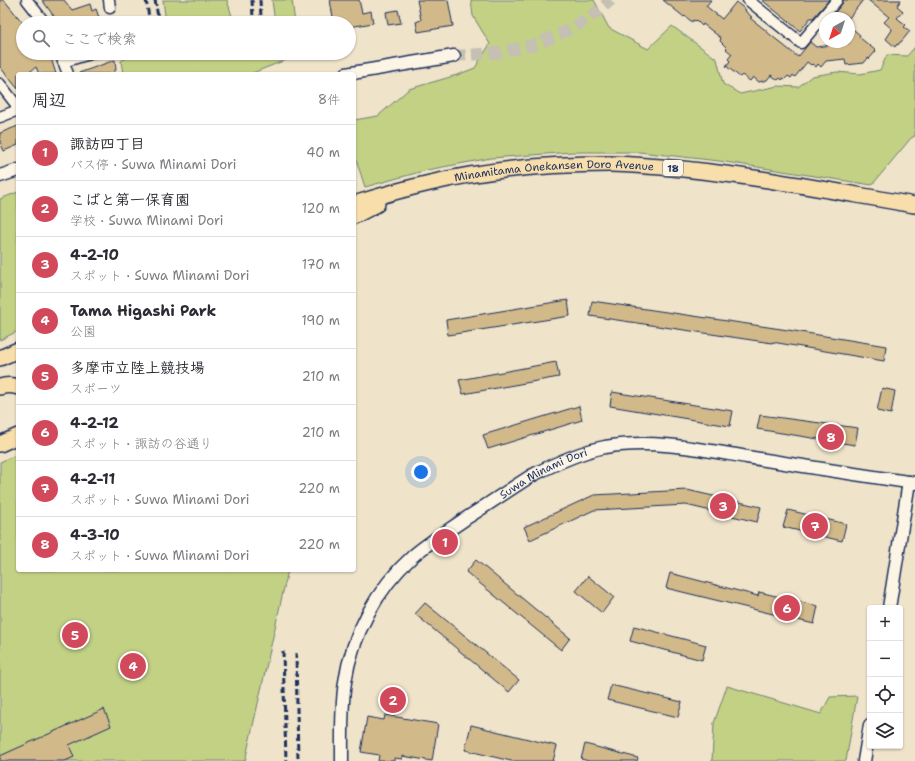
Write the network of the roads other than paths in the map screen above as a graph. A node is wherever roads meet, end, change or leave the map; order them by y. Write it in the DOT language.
graph roads {
  1 [pos="27,0"];
  2 [pos="837,0"];
  3 [pos="754,2"];
  4 [pos="40,16"];
  5 [pos="454,56"];
  6 [pos="63,60"];
  7 [pos="67,72"];
  8 [pos="356,72"];
  9 [pos="0,84"];
  10 [pos="16,106"];
  11 [pos="16,110"];
  12 [pos="0,117"];
  13 [pos="16,171"];
  14 [pos="0,176"];
  15 [pos="430,182"];
  16 [pos="356,203"];
  17 [pos="915,205"];
  18 [pos="356,215"];
  19 [pos="16,351"];
  20 [pos="0,358"];
  21 [pos="0,387"];
  22 [pos="16,387"];
  23 [pos="16,437"];
  24 [pos="0,444"];
  25 [pos="912,483"];
  26 [pos="890,605"];
  27 [pos="867,743"];
  28 [pos="342,761"];
  29 [pos="864,761"];
  1 -- 4 [label="street"];
  2 -- 3 [label="street"];
  5 -- 8 [label="street"];
  6 -- 7 [label="street"];
  9 -- 10 [label="street"];
  11 -- 12 [label="street"];
  13 -- 14 [label="street"];
  15 -- 16 [label="main road, Minamitama Onekansen Doro Avenue / 18"];
  15 -- 17 [label="main road, Minamitama Onekansen Doro Avenue / 18"];
  15 -- 18 [label="main road, Minamitama Onekansen Doro Avenue / 18"];
  19 -- 20 [label="main road"];
  21 -- 22 [label="main road"];
  23 -- 24 [label="main road"];
  25 -- 26 [label="street"];
  25 -- 28 [label="street, Suwa Minami Dori"];
  27 -- 29 [label="street"];
}
